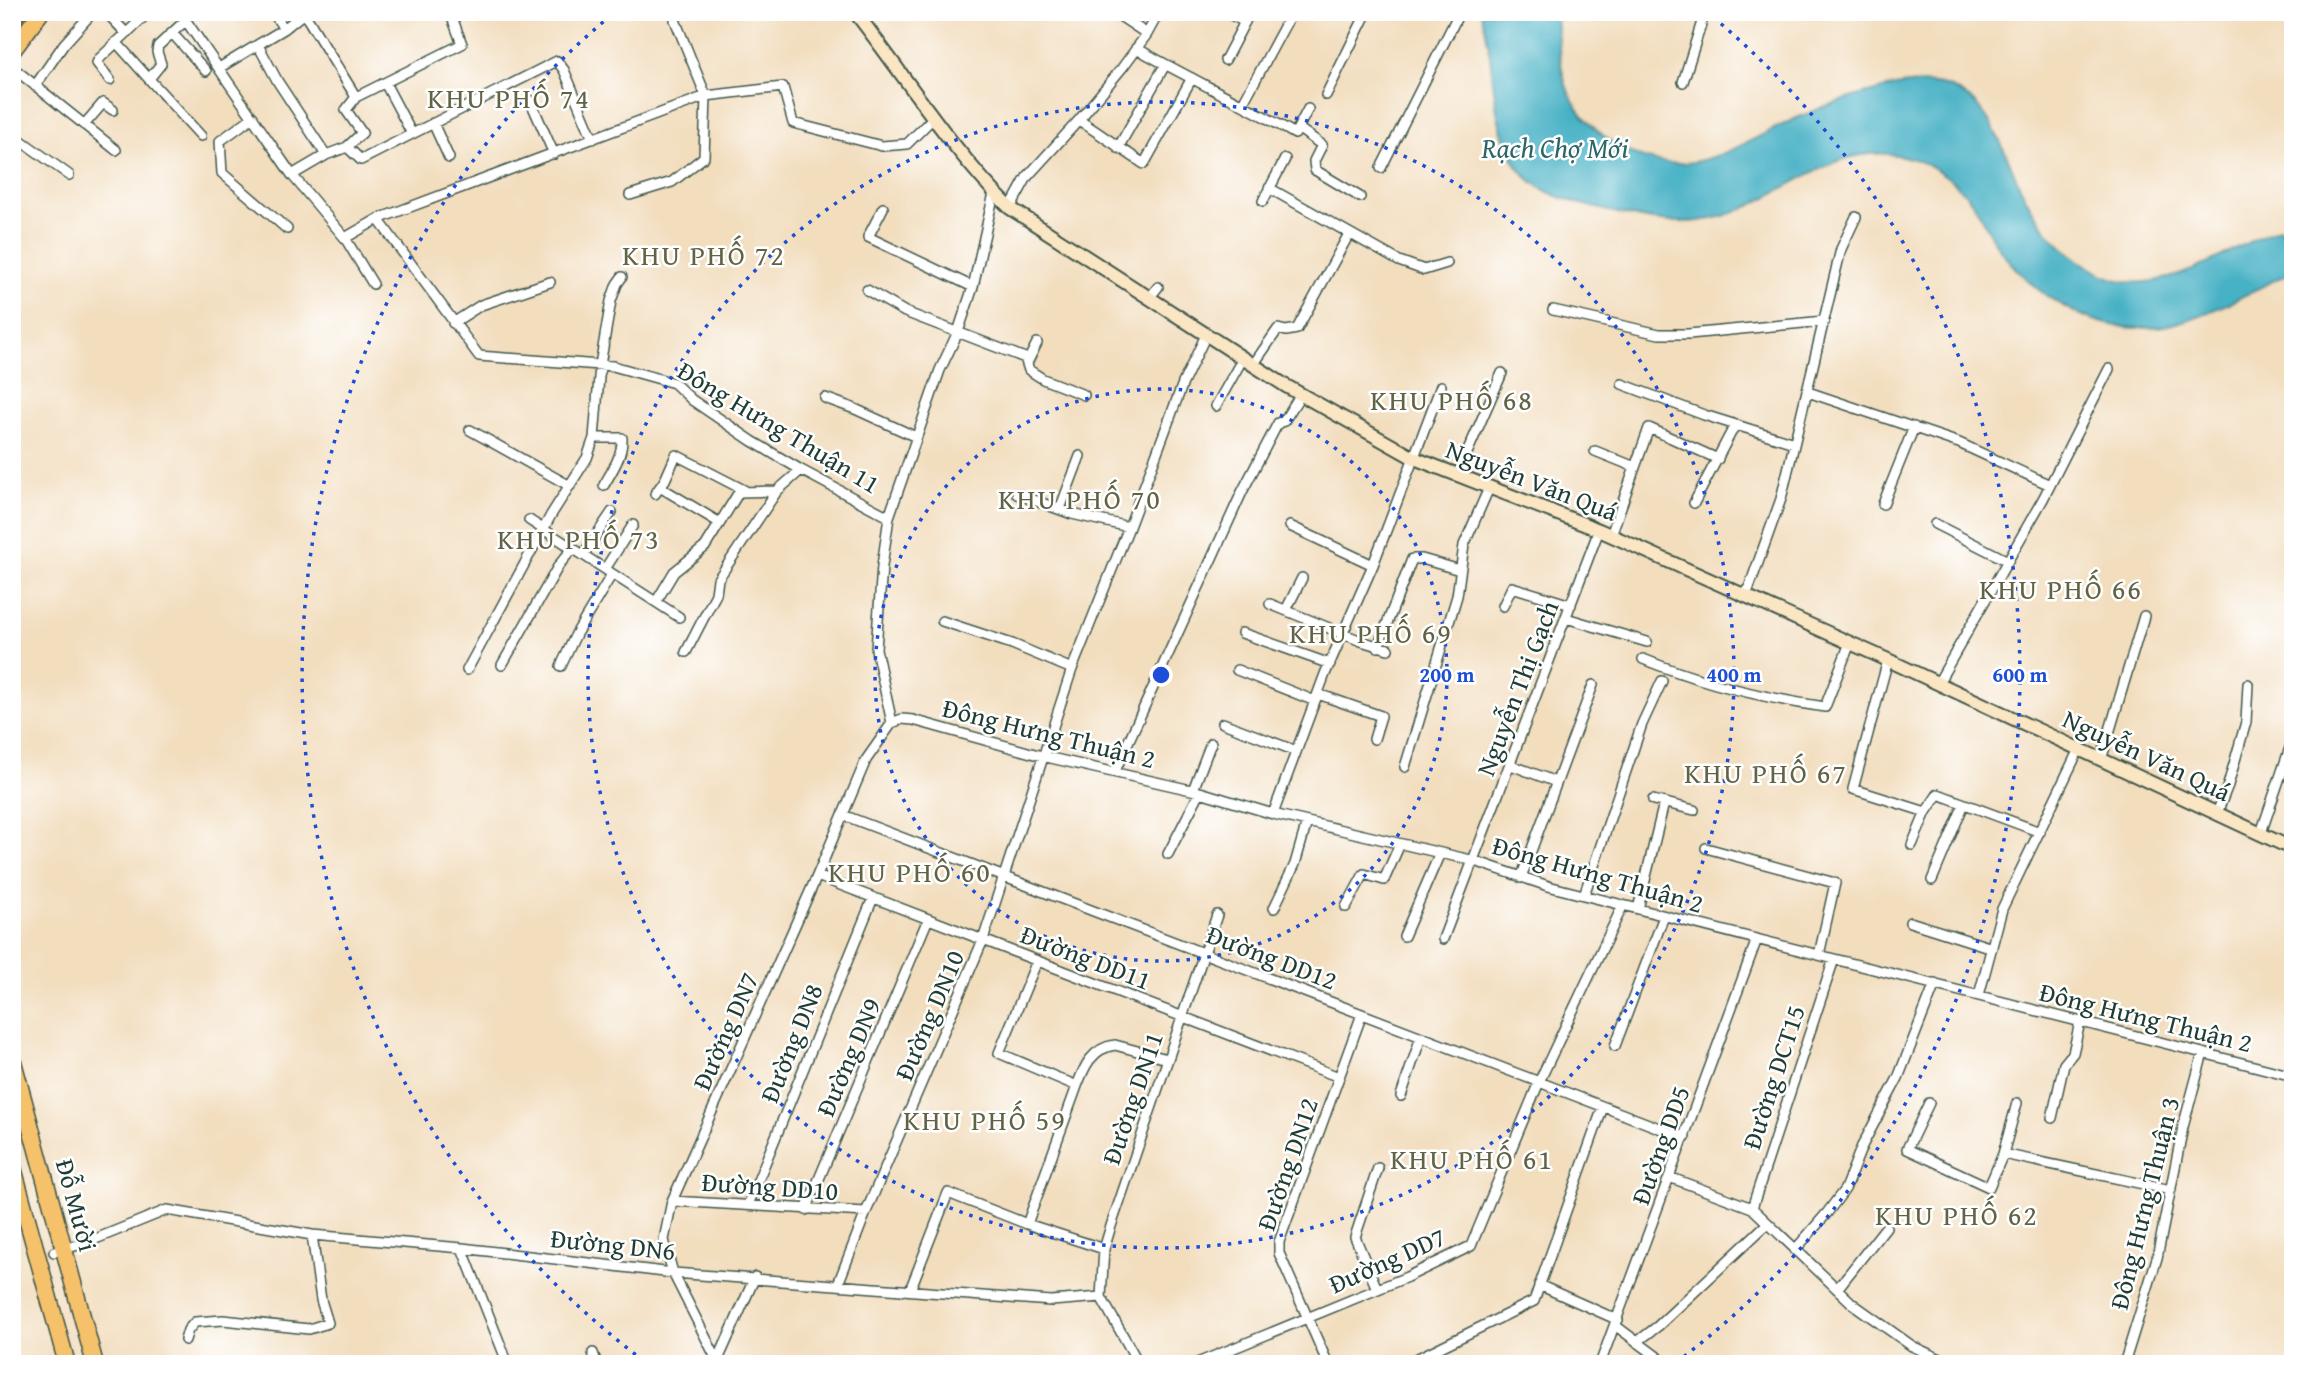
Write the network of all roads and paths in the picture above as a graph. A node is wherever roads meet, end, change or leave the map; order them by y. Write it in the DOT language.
graph roads {
  1 [pos="18,12"];
  2 [pos="41,12"];
  3 [pos="93,12"];
  4 [pos="106,12"];
  5 [pos="149,12"];
  6 [pos="273,12"];
  7 [pos="450,12"];
  8 [pos="855,12"];
  9 [pos="1159,12"];
  10 [pos="1225,12"];
  11 [pos="1250,12"];
  12 [pos="1292,12"];
  13 [pos="1367,12"];
  14 [pos="1705,12"];
  15 [pos="304,13"];
  16 [pos="1455,15"];
  17 [pos="183,16"];
  18 [pos="1119,16"];
  19 [pos="12,19"];
  20 [pos="675,20"];
  21 [pos="1245,22"];
  22 [pos="284,29"];
  23 [pos="126,33"];
  24 [pos="172,33"];
  25 [pos="1147,34"];
  26 [pos="116,42"];
  27 [pos="258,45"];
  28 [pos="1136,48"];
  29 [pos="12,51"];
  30 [pos="1225,60"];
  31 [pos="1165,65"];
  32 [pos="12,67"];
  33 [pos="219,68"];
  34 [pos="206,71"];
  35 [pos="1192,78"];
  36 [pos="110,79"];
  37 [pos="149,79"];
  38 [pos="1683,82"];
  39 [pos="385,83"];
  40 [pos="35,86"];
  41 [pos="1326,95"];
  42 [pos="706,96"];
  43 [pos="356,97"];
  44 [pos="530,100"];
  45 [pos="1243,103"];
  46 [pos="1308,109"];
  47 [pos="113,110"];
  48 [pos="253,117"];
  49 [pos="934,117"];
  50 [pos="1079,120"];
  51 [pos="433,123"];
  52 [pos="84,125"];
  53 [pos="1297,128"];
  54 [pos="12,134"];
  55 [pos="412,134"];
  56 [pos="201,136"];
  57 [pos="593,139"];
  58 [pos="347,147"];
  59 [pos="1118,148"];
  60 [pos="116,150"];
  61 [pos="554,154"];
  62 [pos="326,155"];
  63 [pos="449,158"];
  64 [pos="1285,159"];
  65 [pos="1381,168"];
  66 [pos="69,175"];
  67 [pos="292,175"];
  68 [pos="1269,188"];
  69 [pos="994,193"];
  70 [pos="630,195"];
  71 [pos="1360,197"];
  72 [pos="1263,201"];
  73 [pos="883,208"];
  74 [pos="1010,208"];
  75 [pos="1856,217"];
  76 [pos="378,219"];
  77 [pos="287,229"];
  78 [pos="1349,234"];
  79 [pos="345,238"];
  80 [pos="1447,263"];
  81 [pos="622,277"];
  82 [pos="550,282"];
  83 [pos="373,284"];
  84 [pos="973,287"];
  85 [pos="1158,287"];
  86 [pos="867,290"];
  87 [pos="1149,298"];
  88 [pos="1553,310"];
  89 [pos="1824,321"];
  90 [pos="453,323"];
  91 [pos="957,332"];
  92 [pos="1206,335"];
  93 [pos="1037,343"];
  94 [pos="1248,361"];
  95 [pos="1027,363"];
  96 [pos="600,365"];
  97 [pos="2109,369"];
  98 [pos="1502,373"];
  99 [pos="1622,384"];
  100 [pos="1441,386"];
  101 [pos="1808,392"];
  102 [pos="1301,394"];
  103 [pos="1084,395"];
  104 [pos="825,398"];
  105 [pos="1216,407"];
  106 [pos="1735,425"];
  107 [pos="1914,427"];
  108 [pos="470,430"];
  109 [pos="916,437"];
  110 [pos="594,438"];
  111 [pos="1794,443"];
  112 [pos="1595,452"];
  113 [pos="1080,456"];
  114 [pos="1413,458"];
  115 [pos="1718,459"];
  116 [pos="1635,467"];
  117 [pos="801,470"];
  118 [pos="1457,476"];
  119 [pos="604,485"];
  120 [pos="2050,485"];
  121 [pos="570,486"];
  122 [pos="1489,488"];
  123 [pos="744,490"];
  124 [pos="776,491"];
  125 [pos="1017,494"];
  126 [pos="1694,503"];
  127 [pos="1883,504"];
  128 [pos="1060,509"];
  129 [pos="612,512"];
  130 [pos="889,517"];
  131 [pos="529,520"];
  132 [pos="720,523"];
  133 [pos="1935,524"];
  134 [pos="633,525"];
  135 [pos="1290,526"];
  136 [pos="1129,527"];
  137 [pos="545,530"];
  138 [pos="1605,532"];
  139 [pos="573,548"];
  140 [pos="583,555"];
  141 [pos="2008,561"];
  142 [pos="1373,565"];
  143 [pos="1460,570"];
  144 [pos="609,571"];
  145 [pos="1302,578"];
  146 [pos="1746,596"];
  147 [pos="656,602"];
  148 [pos="1270,604"];
  149 [pos="1571,605"];
  150 [pos="1503,606"];
  151 [pos="1286,610"];
  152 [pos="2144,616"];
  153 [pos="679,617"];
  154 [pos="1566,618"];
  155 [pos="942,621"];
  156 [pos="1242,633"];
  157 [pos="1344,635"];
  158 [pos="1647,642"];
  159 [pos="1850,643"];
  160 [pos="686,652"];
  161 [pos="1643,659"];
  162 [pos="1888,660"];
  163 [pos="1330,664"];
  164 [pos="502,665"];
  165 [pos="561,666"];
  166 [pos="1072,669"];
  167 [pos="467,670"];
  168 [pos="1237,670"];
  169 [pos="1662,681"];
  170 [pos="1938,683"];
  171 [pos="2248,684"];
  172 [pos="1592,685"];
  173 [pos="1317,697"];
  174 [pos="892,723"];
  175 [pos="1223,723"];
  176 [pos="1374,739"];
  177 [pos="2293,739"];
  178 [pos="1211,743"];
  179 [pos="2079,750"];
  180 [pos="1296,751"];
  181 [pos="1042,756"];
  182 [pos="2101,760"];
  183 [pos="1511,765"];
  184 [pos="1405,767"];
  185 [pos="1115,771"];
  186 [pos="1556,782"];
  187 [pos="1196,791"];
  188 [pos="1653,800"];
  189 [pos="1664,803"];
  190 [pos="1964,804"];
  191 [pos="1694,810"];
  192 [pos="1926,812"];
  193 [pos="2217,813"];
  194 [pos="1273,814"];
  195 [pos="843,815"];
  196 [pos="1307,822"];
  197 [pos="2040,832"];
  198 [pos="2261,833"];
  199 [pos="1400,844"];
  200 [pos="1912,845"];
  201 [pos="1706,848"];
  202 [pos="2293,849"];
  203 [pos="1440,853"];
  204 [pos="1168,854"];
  205 [pos="1475,861"];
  206 [pos="817,876"];
  207 [pos="1006,877"];
  208 [pos="1521,878"];
  209 [pos="1932,880"];
  210 [pos="1584,895"];
  211 [pos="873,898"];
  212 [pos="1623,905"];
  213 [pos="1346,907"];
  214 [pos="1275,908"];
  215 [pos="1638,909"];
  216 [pos="1217,915"];
  217 [pos="1664,916"];
  218 [pos="928,919"];
  219 [pos="1910,922"];
  220 [pos="1404,936"];
  221 [pos="1443,939"];
  222 [pos="1757,939"];
  223 [pos="983,940"];
  224 [pos="1992,948"];
  225 [pos="1203,953"];
  226 [pos="1819,955"];
  227 [pos="1834,959"];
  228 [pos="1037,961"];
  229 [pos="1935,984"];
  230 [pos="1979,995"];
  231 [pos="1362,1014"];
  232 [pos="1181,1017"];
  233 [pos="2080,1022"];
  234 [pos="1421,1037"];
  235 [pos="1615,1046"];
  236 [pos="2203,1053"];
  237 [pos="12,1058"];
  238 [pos="1167,1059"];
  239 [pos="2293,1076"];
  240 [pos="1339,1077"];
  241 [pos="1539,1082"];
  242 [pos="1077,1086"];
  243 [pos="1401,1096"];
  244 [pos="12,1099"];
  245 [pos="1929,1103"];
  246 [pos="2017,1103"];
  247 [pos="1603,1107"];
  248 [pos="2052,1118"];
  249 [pos="1685,1139"];
  250 [pos="2003,1154"];
  251 [pos="12,1164"];
  252 [pos="1378,1168"];
  253 [pos="1669,1177"];
  254 [pos="2171,1190"];
  255 [pos="15,1200"];
  256 [pos="672,1201"];
  257 [pos="748,1205"];
  258 [pos="1752,1208"];
  259 [pos="806,1210"];
  260 [pos="866,1212"];
  261 [pos="1768,1223"];
  262 [pos="1027,1224"];
  263 [pos="1886,1227"];
  264 [pos="312,1235"];
  265 [pos="461,1248"];
  266 [pos="1104,1249"];
  267 [pos="1795,1250"];
  268 [pos="59,1251"];
  269 [pos="673,1273"];
  270 [pos="755,1277"];
  271 [pos="838,1284"];
  272 [pos="1539,1286"];
  273 [pos="1377,1289"];
  274 [pos="1837,1289"];
  275 [pos="910,1290"];
  276 [pos="1101,1297"];
  277 [pos="1308,1318"];
  278 [pos="1617,1323"];
  279 [pos="185,1340"];
  280 [pos="1637,1342"];
  281 [pos="593,1353"];
  282 [pos="719,1362"];
  283 [pos="1603,1363"];
  284 [pos="56,1364"];
  285 [pos="67,1364"];
  286 [pos="85,1364"];
  287 [pos="95,1364"];
  288 [pos="508,1364"];
  289 [pos="597,1364"];
  290 [pos="1139,1364"];
  291 [pos="1195,1364"];
  292 [pos="1328,1364"];
  293 [pos="1406,1364"];
  294 [pos="1667,1364"];
  295 [pos="1951,1364"];
  296 [pos="2124,1364"];
  1 -- 19 [label="main road"];
  2 -- 29 [label="highway"];
  3 -- 40 [label="street"];
  4 -- 23 [label="street"];
  5 -- 23 [label="street"];
  6 -- 22 [label="street"];
  7 -- 39 [label="street"];
  8 -- 49 [label="main road, Nguyễn Văn Quá"];
  9 -- 25 [label="street"];
  10 -- 21 [label="street"];
  11 -- 21 [label="street"];
  12 -- 45 [label="street"];
  13 -- 41 [label="street"];
  14 -- 38 [label="street"];
  15 -- 22 [label="street"];
  15 -- 43 [label="street"];
  16 -- 65 [label="street"];
  17 -- 24 [label="street"];
  17 -- 33 [label="street"];
  18 -- 25 [label="street"];
  20 -- 42 [label="street"];
  21 -- 30 [label="street"];
  22 -- 27 [label="street"];
  23 -- 26 [label="street"];
  24 -- 34 [label="street"];
  24 -- 37 [label="street"];
  25 -- 28 [label="street"];
  26 -- 36 [label="street"];
  26 -- 37 [label="street"];
  27 -- 33 [label="street"];
  27 -- 62 [label="street"];
  28 -- 31 [label="street"];
  28 -- 50 [label="street"];
  31 -- 35 [label="street"];
  31 -- 59 [label="street"];
  32 -- 40 [label="street"];
  33 -- 48 [label="street"];
  35 -- 45 [label="street"];
  35 -- 59 [label="street"];
  37 -- 56 [label="street"];
  39 -- 43 [label="street"];
  39 -- 55 [label="street"];
  40 -- 52 [label="street"];
  42 -- 49 [label="street"];
  42 -- 57 [label="street"];
  42 -- 70 [label="street"];
  43 -- 58 [label="street"];
  44 -- 61 [label="street"];
  45 -- 53 [label="street"];
  46 -- 53 [label="street"];
  47 -- 52 [label="street"];
  48 -- 67 [label="street"];
  48 -- 77 [label="street"];
  49 -- 69 [label="main road, Nguyễn Văn Quá"];
  50 -- 59 [label="street"];
  50 -- 74 [label="street"];
  51 -- 55 [label="street"];
  51 -- 57 [label="street"];
  51 -- 63 [label="street"];
  52 -- 60 [label="street"];
  53 -- 71 [label="street"];
  54 -- 66 [label="street"];
  55 -- 58 [label="street"];
  57 -- 61 [label="street"];
  58 -- 62 [label="street"];
  61 -- 76 [label="street"];
  62 -- 67 [label="street"];
  64 -- 68 [label="street"];
  67 -- 79 [label="street"];
  68 -- 72 [label="street"];
  68 -- 78 [label="street"];
  69 -- 74 [label="main road, Nguyễn Văn Quá"];
  69 -- 84 [label="street, Đông Hưng Thuận 11"];
  73 -- 84 [label="street"];
  74 -- 87 [label="main road, Nguyễn Văn Quá"];
  75 -- 89 [label="street"];
  76 -- 79 [label="street"];
  76 -- 90 [label="street, Đông Hưng Thuận 11"];
  78 -- 80 [label="street"];
  78 -- 94 [label="street"];
  79 -- 83 [label="street"];
  81 -- 96 [label="street"];
  82 -- 90 [label="street"];
  84 -- 91 [label="street, Đông Hưng Thuận 11"];
  85 -- 87 [label="street"];
  86 -- 91 [label="street"];
  87 -- 92 [label="main road, Nguyễn Văn Quá"];
  88 -- 89 [label="street"];
  89 -- 101 [label="street"];
  90 -- 96 [label="street, Đông Hưng Thuận 11"];
  91 -- 95 [label="street"];
  91 -- 109 [label="street, Đông Hưng Thuận 11"];
  92 -- 94 [label="main road, Nguyễn Văn Quá"];
  92 -- 136 [label="street, Đường DN10"];
  93 -- 95 [label="street"];
  94 -- 102 [label="main road, Nguyễn Văn Quá"];
  94 -- 105 [label="street"];
  95 -- 103 [label="street"];
  96 -- 110 [label="street"];
  96 -- 117 [label="street, Đông Hưng Thuận 11"];
  97 -- 120 [label="street"];
  98 -- 118 [label="street"];
  99 -- 106 [label="street"];
  100 -- 114 [label="street"];
  101 -- 107 [label="street"];
  101 -- 111 [label="street"];
  102 -- 114 [label="main road, Nguyễn Văn Quá"];
  102 -- 185 [label="street"];
  104 -- 109 [label="street"];
  106 -- 111 [label="street"];
  106 -- 115 [label="street"];
  107 -- 120 [label="street"];
  107 -- 127 [label="street"];
  108 -- 121 [label="street"];
  109 -- 130 [label="street, Đông Hưng Thuận 11"];
  110 -- 119 [label="street"];
  110 -- 121 [label="street"];
  111 -- 146 [label="street"];
  112 -- 116 [label="street"];
  113 -- 128 [label="street"];
  114 -- 118 [label="main road, Nguyễn Văn Quá"];
  114 -- 142 [label="street"];
  115 -- 116 [label="street, Nguyễn Thị Gạch"];
  115 -- 126 [label="street"];
  116 -- 138 [label="street, Nguyễn Thị Gạch"];
  117 -- 124 [label="street"];
  117 -- 130 [label="street, Đông Hưng Thuận 11"];
  118 -- 122 [label="main road, Nguyễn Văn Quá"];
  120 -- 141 [label="street"];
  121 -- 137 [label="street"];
  122 -- 138 [label="main road, Nguyễn Văn Quá"];
  122 -- 143 [label="street"];
  123 -- 124 [label="street"];
  123 -- 132 [label="street"];
  123 -- 132 [label="street"];
  124 -- 160 [label="street"];
  125 -- 128 [label="street"];
  128 -- 136 [label="street"];
  129 -- 140 [label="street"];
  130 -- 174 [label="street, Đông Hưng Thuận 11"];
  131 -- 137 [label="street"];
  132 -- 147 [label="street"];
  133 -- 141 [label="street"];
  134 -- 144 [label="street"];
  135 -- 142 [label="street"];
  136 -- 166 [label="street, Đường DN10"];
  137 -- 139 [label="street"];
  137 -- 167 [label="street"];
  138 -- 146 [label="main road, Nguyễn Văn Quá"];
  138 -- 149 [label="street, Nguyễn Thị Gạch"];
  139 -- 140 [label="street"];
  139 -- 164 [label="street"];
  140 -- 144 [label="street"];
  141 -- 170 [label="street"];
  142 -- 157 [label="street"];
  143 -- 157 [label="street"];
  143 -- 184 [label="street"];
  144 -- 147 [label="street"];
  144 -- 165 [label="street"];
  145 -- 151 [label="street"];
  146 -- 159 [label="main road, Nguyễn Văn Quá"];
  147 -- 153 [label="street"];
  148 -- 151 [label="street"];
  149 -- 150 [label="street"];
  149 -- 154 [label="street, Nguyễn Thị Gạch"];
  151 -- 157 [label="street"];
  152 -- 182 [label="street"];
  154 -- 158 [label="street"];
  154 -- 183 [label="street, Nguyễn Thị Gạch"];
  155 -- 166 [label="street"];
  156 -- 163 [label="street"];
  157 -- 163 [label="street"];
  159 -- 161 [label="street"];
  159 -- 162 [label="main road, Nguyễn Văn Quá"];
  162 -- 170 [label="main road, Nguyễn Văn Quá"];
  162 -- 192 [label="street"];
  163 -- 173 [label="street"];
  166 -- 181 [label="street, Đường DN10"];
  168 -- 173 [label="street"];
  169 -- 210 [label="street"];
  170 -- 179 [label="main road, Nguyễn Văn Quá"];
  171 -- 193 [label="street"];
  172 -- 186 [label="street"];
  173 -- 176 [label="street"];
  173 -- 180 [label="street"];
  174 -- 181 [label="street, Đông Hưng Thuận 2"];
  174 -- 195 [label="street, Đường DN7"];
  175 -- 180 [label="street"];
  177 -- 198 [label="street"];
  178 -- 187 [label="street"];
  179 -- 182 [label="main road, Nguyễn Văn Quá"];
  179 -- 197 [label="street"];
  180 -- 194 [label="street"];
  181 -- 185 [label="street, Đông Hưng Thuận 2"];
  181 -- 207 [label="street, Đường DN10"];
  182 -- 193 [label="main road, Nguyễn Văn Quá"];
  183 -- 186 [label="street"];
  183 -- 205 [label="street, Nguyễn Thị Gạch"];
  185 -- 187 [label="street, Đông Hưng Thuận 2"];
  186 -- 208 [label="street"];
  187 -- 194 [label="street, Đông Hưng Thuận 2"];
  187 -- 204 [label="street"];
  188 -- 189 [label="street"];
  189 -- 191 [label="street"];
  189 -- 215 [label="street"];
  190 -- 192 [label="street"];
  190 -- 197 [label="street"];
  190 -- 209 [label="street"];
  192 -- 200 [label="street"];
  193 -- 198 [label="main road, Nguyễn Văn Quá"];
  194 -- 196 [label="street, Đông Hưng Thuận 2"];
  195 -- 206 [label="street, Đường DN7"];
  195 -- 207 [label="street, Đường DD12"];
  196 -- 199 [label="street, Đông Hưng Thuận 2"];
  196 -- 214 [label="street"];
  197 -- 224 [label="street"];
  198 -- 202 [label="main road, Nguyễn Văn Quá"];
  199 -- 203 [label="street, Đông Hưng Thuận 2"];
  199 -- 213 [label="street"];
  201 -- 226 [label="street"];
  203 -- 205 [label="street, Đông Hưng Thuận 2"];
  203 -- 220 [label="street"];
  205 -- 208 [label="street, Đông Hưng Thuận 2"];
  205 -- 221 [label="street, Nguyễn Thị Gạch"];
  206 -- 211 [label="street, Đường DD11"];
  206 -- 256 [label="street, Đường DN7"];
  207 -- 223 [label="street, Đường DN10"];
  207 -- 225 [label="street, Đường DD12"];
  208 -- 210 [label="street, Đông Hưng Thuận 2"];
  210 -- 212 [label="street, Đông Hưng Thuận 2"];
  211 -- 218 [label="street, Đường DD11"];
  211 -- 257 [label="street, Đường DN8"];
  212 -- 215 [label="street, Đông Hưng Thuận 2"];
  212 -- 241 [label="street, Đường DD7"];
  215 -- 217 [label="street, Đông Hưng Thuận 2"];
  216 -- 225 [label="street, Đường DN11"];
  217 -- 222 [label="street, Đông Hưng Thuận 2"];
  217 -- 235 [label="street"];
  218 -- 223 [label="street, Đường DD11"];
  218 -- 259 [label="street, Đường DN9"];
  219 -- 224 [label="street"];
  222 -- 226 [label="street, Đông Hưng Thuận 2"];
  222 -- 249 [label="street, Đường DD5"];
  223 -- 228 [label="street, Đường DD11"];
  223 -- 260 [label="street, Đường DN10"];
  224 -- 230 [label="street"];
  225 -- 231 [label="street, Đường DD12"];
  225 -- 232 [label="street, Đường DN11"];
  226 -- 227 [label="street, Đông Hưng Thuận 2"];
  227 -- 229 [label="street, Đông Hưng Thuận 2"];
  227 -- 258 [label="street, Đường DCT15"];
  228 -- 232 [label="street, Đường DD11"];
  228 -- 242 [label="street"];
  229 -- 230 [label="street, Đông Hưng Thuận 2"];
  229 -- 267 [label="street"];
  230 -- 233 [label="street, Đông Hưng Thuận 2"];
  231 -- 234 [label="street, Đường DD12"];
  231 -- 240 [label="street, Đường DN12"];
  232 -- 238 [label="street, Đường DN11"];
  232 -- 240 [label="street, Đường DD11"];
  233 -- 236 [label="street, Đông Hưng Thuận 2"];
  233 -- 248 [label="street"];
  234 -- 241 [label="street, Đường DD12"];
  234 -- 243 [label="street"];
  236 -- 239 [label="street, Đông Hưng Thuận 2"];
  236 -- 254 [label="street, Đông Hưng Thuận 3"];
  237 -- 268 [label="highway, Đỗ Mười"];
  238 -- 242 [label="street"];
  238 -- 266 [label="street, Đường DN11"];
  240 -- 277 [label="street, Đường DN12"];
  241 -- 247 [label="street, Đường DD12"];
  241 -- 273 [label="street, Đường DD7"];
  242 -- 262 [label="street"];
  244 -- 268 [label="highway, Đỗ Mười"];
  245 -- 250 [label="street"];
  246 -- 250 [label="street"];
  247 -- 249 [label="street, Đường DD12"];
  247 -- 272 [label="street"];
  249 -- 253 [label="street, Đường DD5"];
  250 -- 254 [label="street"];
  251 -- 255 [label="highway, Đỗ Mười"];
  252 -- 273 [label="street"];
  253 -- 258 [label="street"];
  253 -- 278 [label="street, Đường DD5"];
  254 -- 296 [label="street, Đông Hưng Thuận 3"];
  255 -- 284 [label="highway, Đỗ Mười"];
  255 -- 285 [label="highway, Đỗ Mười"];
  256 -- 257 [label="street, Đường DD10"];
  256 -- 269 [label="street, Đường DN7"];
  257 -- 259 [label="street, Đường DD10"];
  258 -- 261 [label="street"];
  259 -- 260 [label="street, Đường DD10"];
  260 -- 271 [label="street, Đường DN10"];
  261 -- 267 [label="street"];
  261 -- 280 [label="street"];
  262 -- 266 [label="street"];
  262 -- 275 [label="street"];
  263 -- 274 [label="street"];
  264 -- 265 [label="street, Đường DN6"];
  264 -- 268 [label="street, Đường DN6"];
  264 -- 279 [label="street"];
  265 -- 269 [label="street, Đường DN6"];
  265 -- 288 [label="street"];
  266 -- 276 [label="street, Đường DN11"];
  267 -- 274 [label="street"];
  268 -- 286 [label="highway, Đỗ Mười"];
  268 -- 287 [label="highway, Đỗ Mười"];
  269 -- 270 [label="street, Đường DN6"];
  269 -- 282 [label="street, Đường DN7"];
  270 -- 271 [label="street, Đường DN6"];
  270 -- 282 [label="street"];
  271 -- 275 [label="street, Đường DN6"];
  272 -- 278 [label="street"];
  272 -- 293 [label="street"];
  273 -- 277 [label="street, Đường DD7"];
  274 -- 295 [label="street"];
  275 -- 276 [label="street, Đường DN6"];
  276 -- 290 [label="street"];
  277 -- 291 [label="street, Đường DD7"];
  277 -- 292 [label="street, Đường DN12"];
  278 -- 280 [label="street"];
  278 -- 283 [label="street, Đường DD5"];
  280 -- 294 [label="street"];
  281 -- 289 [label="street"];
}
